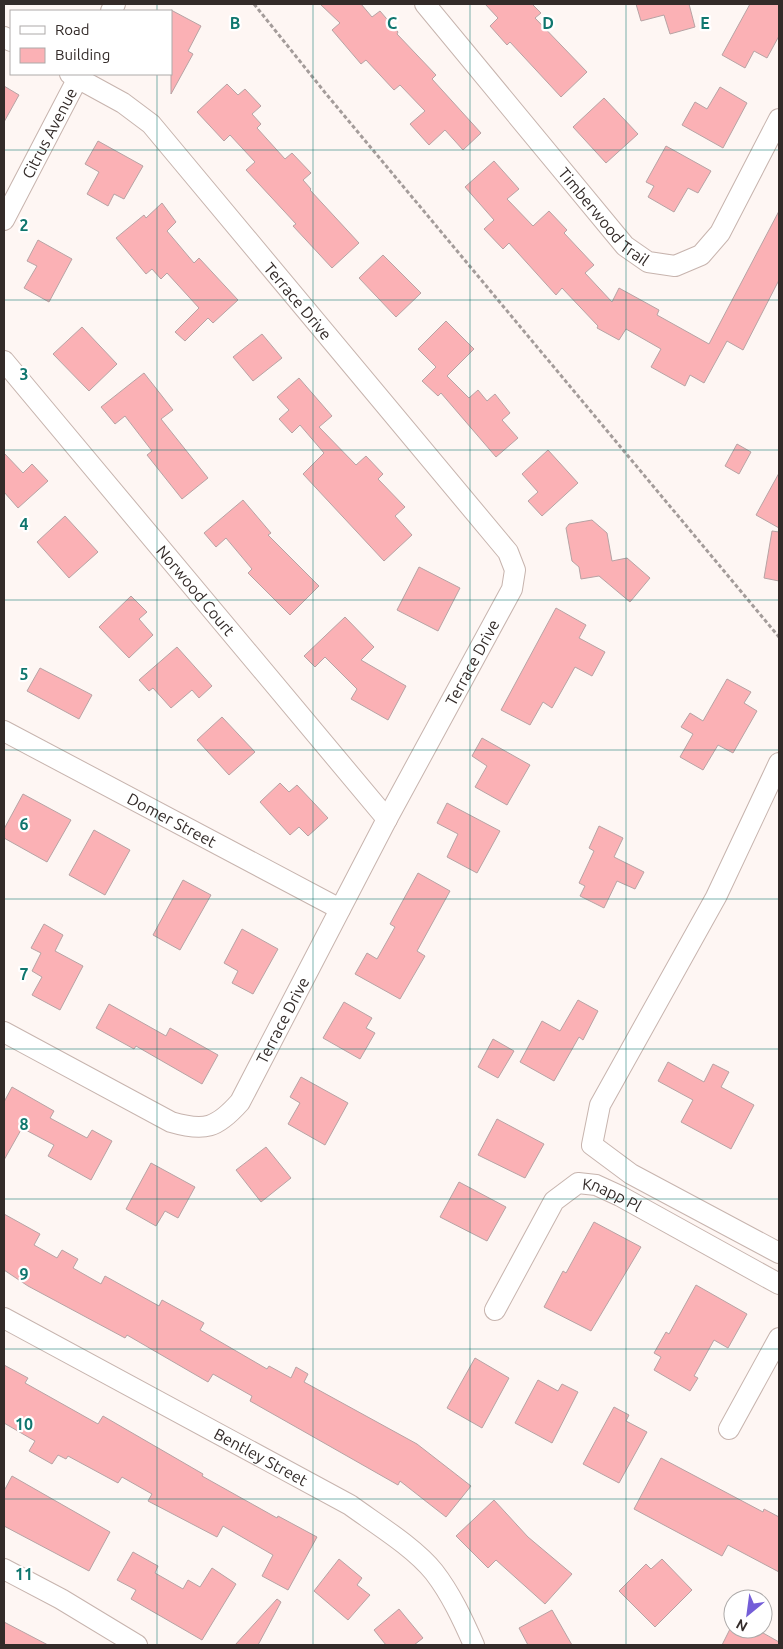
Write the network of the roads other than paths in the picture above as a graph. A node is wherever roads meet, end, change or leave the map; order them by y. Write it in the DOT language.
graph roads {
  1 [pos="425,4"];
  2 [pos="76,75"];
  3 [pos="779,119"];
  4 [pos="4,220"];
  5 [pos="4,361"];
  6 [pos="4,731"];
  7 [pos="779,762"];
  8 [pos="387,819"];
  9 [pos="340,909"];
  10 [pos="4,1032"];
  11 [pos="779,1253"];
  12 [pos="779,1284"];
  13 [pos="495,1310"];
  14 [pos="4,1318"];
  15 [pos="779,1338"];
  16 [pos="729,1429"];
  17 [pos="4,1569"];
  18 [pos="137,1645"];
  19 [pos="474,1645"];
  1 -- 3 [label="street, Timberwood Trail"];
  2 -- 4 [label="street, Citrus Avenue"];
  2 -- 8 [label="street, Terrace Drive"];
  5 -- 8 [label="street, Norwood Court"];
  6 -- 9 [label="street, Domer Street"];
  7 -- 11 [label="street"];
  8 -- 9 [label="street, Terrace Drive"];
  9 -- 10 [label="street, Terrace Drive"];
  12 -- 13 [label="street, Knapp Pl"];
  14 -- 19 [label="street, Bentley Street"];
  15 -- 16 [label="street"];
  17 -- 18 [label="street"];
}
